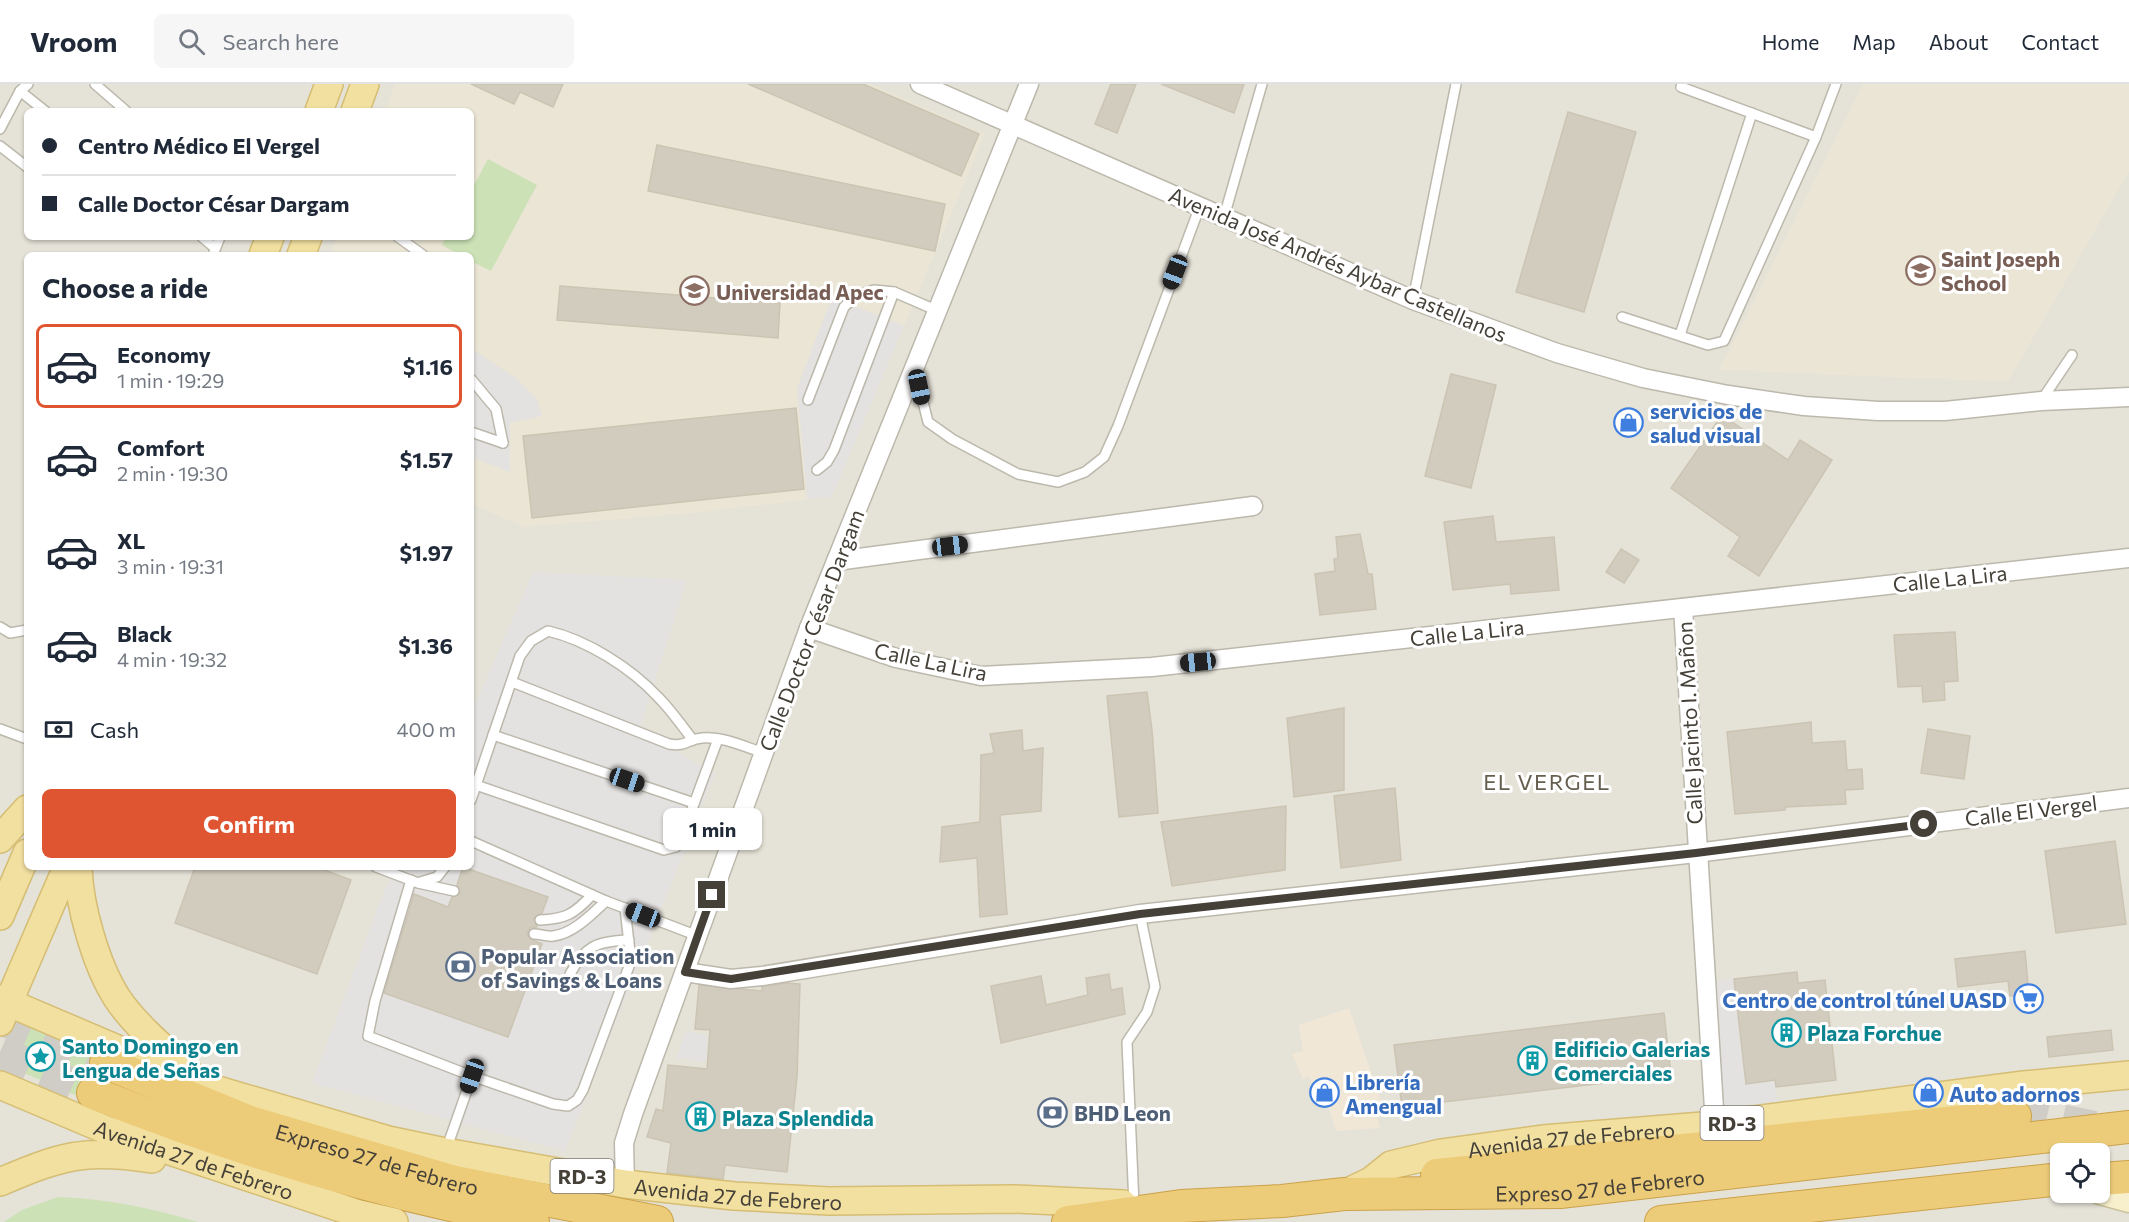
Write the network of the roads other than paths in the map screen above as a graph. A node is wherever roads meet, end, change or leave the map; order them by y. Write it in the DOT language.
graph roads {
  1 [pos="28,84"];
  2 [pos="94,84"];
  3 [pos="329,84"];
  4 [pos="365,84"];
  5 [pos="920,84"];
  6 [pos="1029,84"];
  7 [pos="1262,84"];
  8 [pos="1456,84"];
  9 [pos="1682,84"];
  10 [pos="1836,84"];
  11 [pos="20,91"];
  12 [pos="41,108"];
  13 [pos="122,108"];
  14 [pos="320,108"];
  15 [pos="356,108"];
  16 [pos="1752,113"];
  17 [pos="1013,125"];
  18 [pos="0,129"];
  19 [pos="1816,137"];
  20 [pos="0,146"];
  21 [pos="24,165"];
  22 [pos="1200,206"];
  23 [pos="1224,217"];
  24 [pos="204,240"];
  25 [pos="402,240"];
  26 [pos="214,252"];
  27 [pos="419,252"];
  28 [pos="894,292"];
  29 [pos="1413,300"];
  30 [pos="938,311"];
  31 [pos="1622,317"];
  32 [pos="1680,335"];
  33 [pos="2072,355"];
  34 [pos="915,369"];
  35 [pos="474,383"];
  36 [pos="2129,397"];
  37 [pos="808,400"];
  38 [pos="2041,401"];
  39 [pos="474,433"];
  40 [pos="817,470"];
  41 [pos="1253,506"];
  42 [pos="2129,558"];
  43 [pos="836,561"];
  44 [pos="1683,608"];
  45 [pos="0,627"];
  46 [pos="809,628"];
  47 [pos="24,631"];
  48 [pos="512,682"];
  49 [pos="0,729"];
  50 [pos="493,735"];
  51 [pos="24,738"];
  52 [pos="717,739"];
  53 [pos="693,740"];
  54 [pos="764,753"];
  55 [pos="476,785"];
  56 [pos="474,791"];
  57 [pos="2129,798"];
  58 [pos="694,803"];
  59 [pos="24,812"];
  60 [pos="0,839"];
  61 [pos="474,842"];
  62 [pos="1696,853"];
  63 [pos="24,860"];
  64 [pos="66,870"];
  65 [pos="78,870"];
  66 [pos="384,870"];
  67 [pos="443,870"];
  68 [pos="414,882"];
  69 [pos="454,891"];
  70 [pos="592,895"];
  71 [pos="606,901"];
  72 [pos="625,908"];
  73 [pos="1140,914"];
  74 [pos="0,916"];
  75 [pos="540,920"];
  76 [pos="534,934"];
  77 [pos="698,936"];
  78 [pos="629,940"];
  79 [pos="685,972"];
  80 [pos="570,974"];
  81 [pos="3,1008"];
  82 [pos="106,1063"];
  83 [pos="2129,1075"];
  84 [pos="472,1076"];
  85 [pos="0,1084"];
  86 [pos="204,1086"];
  87 [pos="93,1093"];
  88 [pos="2015,1116"];
  89 [pos="1715,1125"];
  90 [pos="2129,1127"];
  91 [pos="445,1152"];
  92 [pos="241,1174"];
  93 [pos="2129,1177"];
  94 [pos="2110,1178"];
  95 [pos="2050,1181"];
  96 [pos="0,1182"];
  97 [pos="625,1184"];
  98 [pos="1357,1188"];
  99 [pos="2110,1195"];
  100 [pos="2129,1200"];
  101 [pos="1134,1205"];
  102 [pos="1181,1206"];
  103 [pos="394,1222"];
  104 [pos="533,1222"];
  105 [pos="657,1222"];
  106 [pos="1068,1222"];
  107 [pos="1661,1222"];
  1 -- 11 [label="lane"];
  2 -- 13 [label="lane"];
  3 -- 14 [label="main road"];
  4 -- 15 [label="main road"];
  5 -- 17 [label="street, Avenida José Andrés Aybar Castellanos"];
  6 -- 17 [label="street, Calle Doctor César Dargam"];
  7 -- 23 [label="lane"];
  8 -- 29 [label="lane"];
  9 -- 16 [label="lane"];
  10 -- 19 [label="lane"];
  11 -- 12 [label="lane"];
  11 -- 18 [label="lane"];
  16 -- 19 [label="lane"];
  16 -- 32 [label="lane"];
  17 -- 22 [label="street, Avenida José Andrés Aybar Castellanos"];
  17 -- 30 [label="street, Calle Doctor César Dargam"];
  19 -- 32 [label="lane"];
  20 -- 21 [label="lane"];
  22 -- 23 [label="street, Avenida José Andrés Aybar Castellanos"];
  22 -- 34 [label="lane"];
  23 -- 29 [label="street, Avenida José Andrés Aybar Castellanos"];
  24 -- 26 [label="lane"];
  25 -- 27 [label="lane"];
  28 -- 30 [label="lane"];
  28 -- 37 [label="lane"];
  28 -- 40 [label="lane"];
  29 -- 38 [label="street, Avenida José Andrés Aybar Castellanos"];
  30 -- 34 [label="street, Calle Doctor César Dargam"];
  31 -- 32 [label="lane"];
  33 -- 38 [label="lane"];
  34 -- 43 [label="street, Calle Doctor César Dargam"];
  35 -- 39 [label="lane"];
  36 -- 38 [label="street, Avenida José Andrés Aybar Castellanos"];
  41 -- 43 [label="street"];
  42 -- 44 [label="street, Calle La Lira"];
  43 -- 46 [label="street, Calle Doctor César Dargam"];
  44 -- 46 [label="street, Calle La Lira"];
  44 -- 62 [label="street, Calle Jacinto I. Mañon"];
  45 -- 47 [label="lane"];
  46 -- 54 [label="street, Calle Doctor César Dargam"];
  48 -- 50 [label="lane"];
  48 -- 53 [label="lane"];
  48 -- 53 [label="lane"];
  49 -- 51 [label="lane"];
  50 -- 55 [label="lane"];
  50 -- 58 [label="lane"];
  52 -- 53 [label="lane"];
  52 -- 54 [label="lane"];
  52 -- 58 [label="lane"];
  54 -- 77 [label="street, Calle Doctor César Dargam"];
  55 -- 56 [label="lane"];
  55 -- 58 [label="lane"];
  57 -- 62 [label="street, Calle El Vergel"];
  59 -- 60 [label="main road"];
  61 -- 70 [label="lane"];
  62 -- 73 [label="street, Calle El Vergel"];
  62 -- 89 [label="street, Calle Jacinto I. Mañon"];
  63 -- 74 [label="main road"];
  64 -- 81 [label="main road"];
  65 -- 86 [label="main road"];
  66 -- 68 [label="lane"];
  67 -- 68 [label="lane"];
  68 -- 69 [label="lane"];
  68 -- 84 [label="lane"];
  70 -- 71 [label="lane"];
  70 -- 75 [label="lane"];
  71 -- 72 [label="lane"];
  71 -- 76 [label="lane"];
  72 -- 77 [label="lane"];
  72 -- 78 [label="lane"];
  73 -- 79 [label="street, Calle El Vergel"];
  73 -- 101 [label="lane"];
  77 -- 79 [label="street, Calle Doctor César Dargam"];
  78 -- 80 [label="lane"];
  78 -- 84 [label="lane"];
  79 -- 97 [label="street, Calle Doctor César Dargam"];
  81 -- 86 [label="main road, Avenida 27 de Febrero / RD-3"];
  82 -- 105 [label="highway, Expreso 27 de Febrero / RD-3"];
  83 -- 89 [label="main road, Avenida 27 de Febrero / RD-3"];
  84 -- 91 [label="lane"];
  85 -- 92 [label="main road, Avenida 27 de Febrero"];
  86 -- 91 [label="main road, Avenida 27 de Febrero / RD-3"];
  87 -- 104 [label="highway, Expreso 27 de Febrero"];
  88 -- 98 [label="highway"];
  89 -- 98 [label="main road, Avenida 27 de Febrero / RD-3"];
  90 -- 98 [label="highway, Expreso 27 de Febrero / RD-3"];
  91 -- 97 [label="main road, Avenida 27 de Febrero / RD-3"];
  92 -- 96 [label="main road"];
  92 -- 103 [label="main road, Avenida 27 de Febrero"];
  93 -- 94 [label="highway"];
  95 -- 107 [label="highway, Expreso 27 de Febrero"];
  97 -- 101 [label="main road, Avenida 27 de Febrero / RD-3"];
  98 -- 102 [label="highway, Expreso 27 de Febrero / RD-3"];
  99 -- 100 [label="main road"];
  101 -- 102 [label="main road, Avenida 27 de Febrero / RD-3"];
  102 -- 106 [label="highway, Expreso 27 de Febrero / RD-3"];
}
